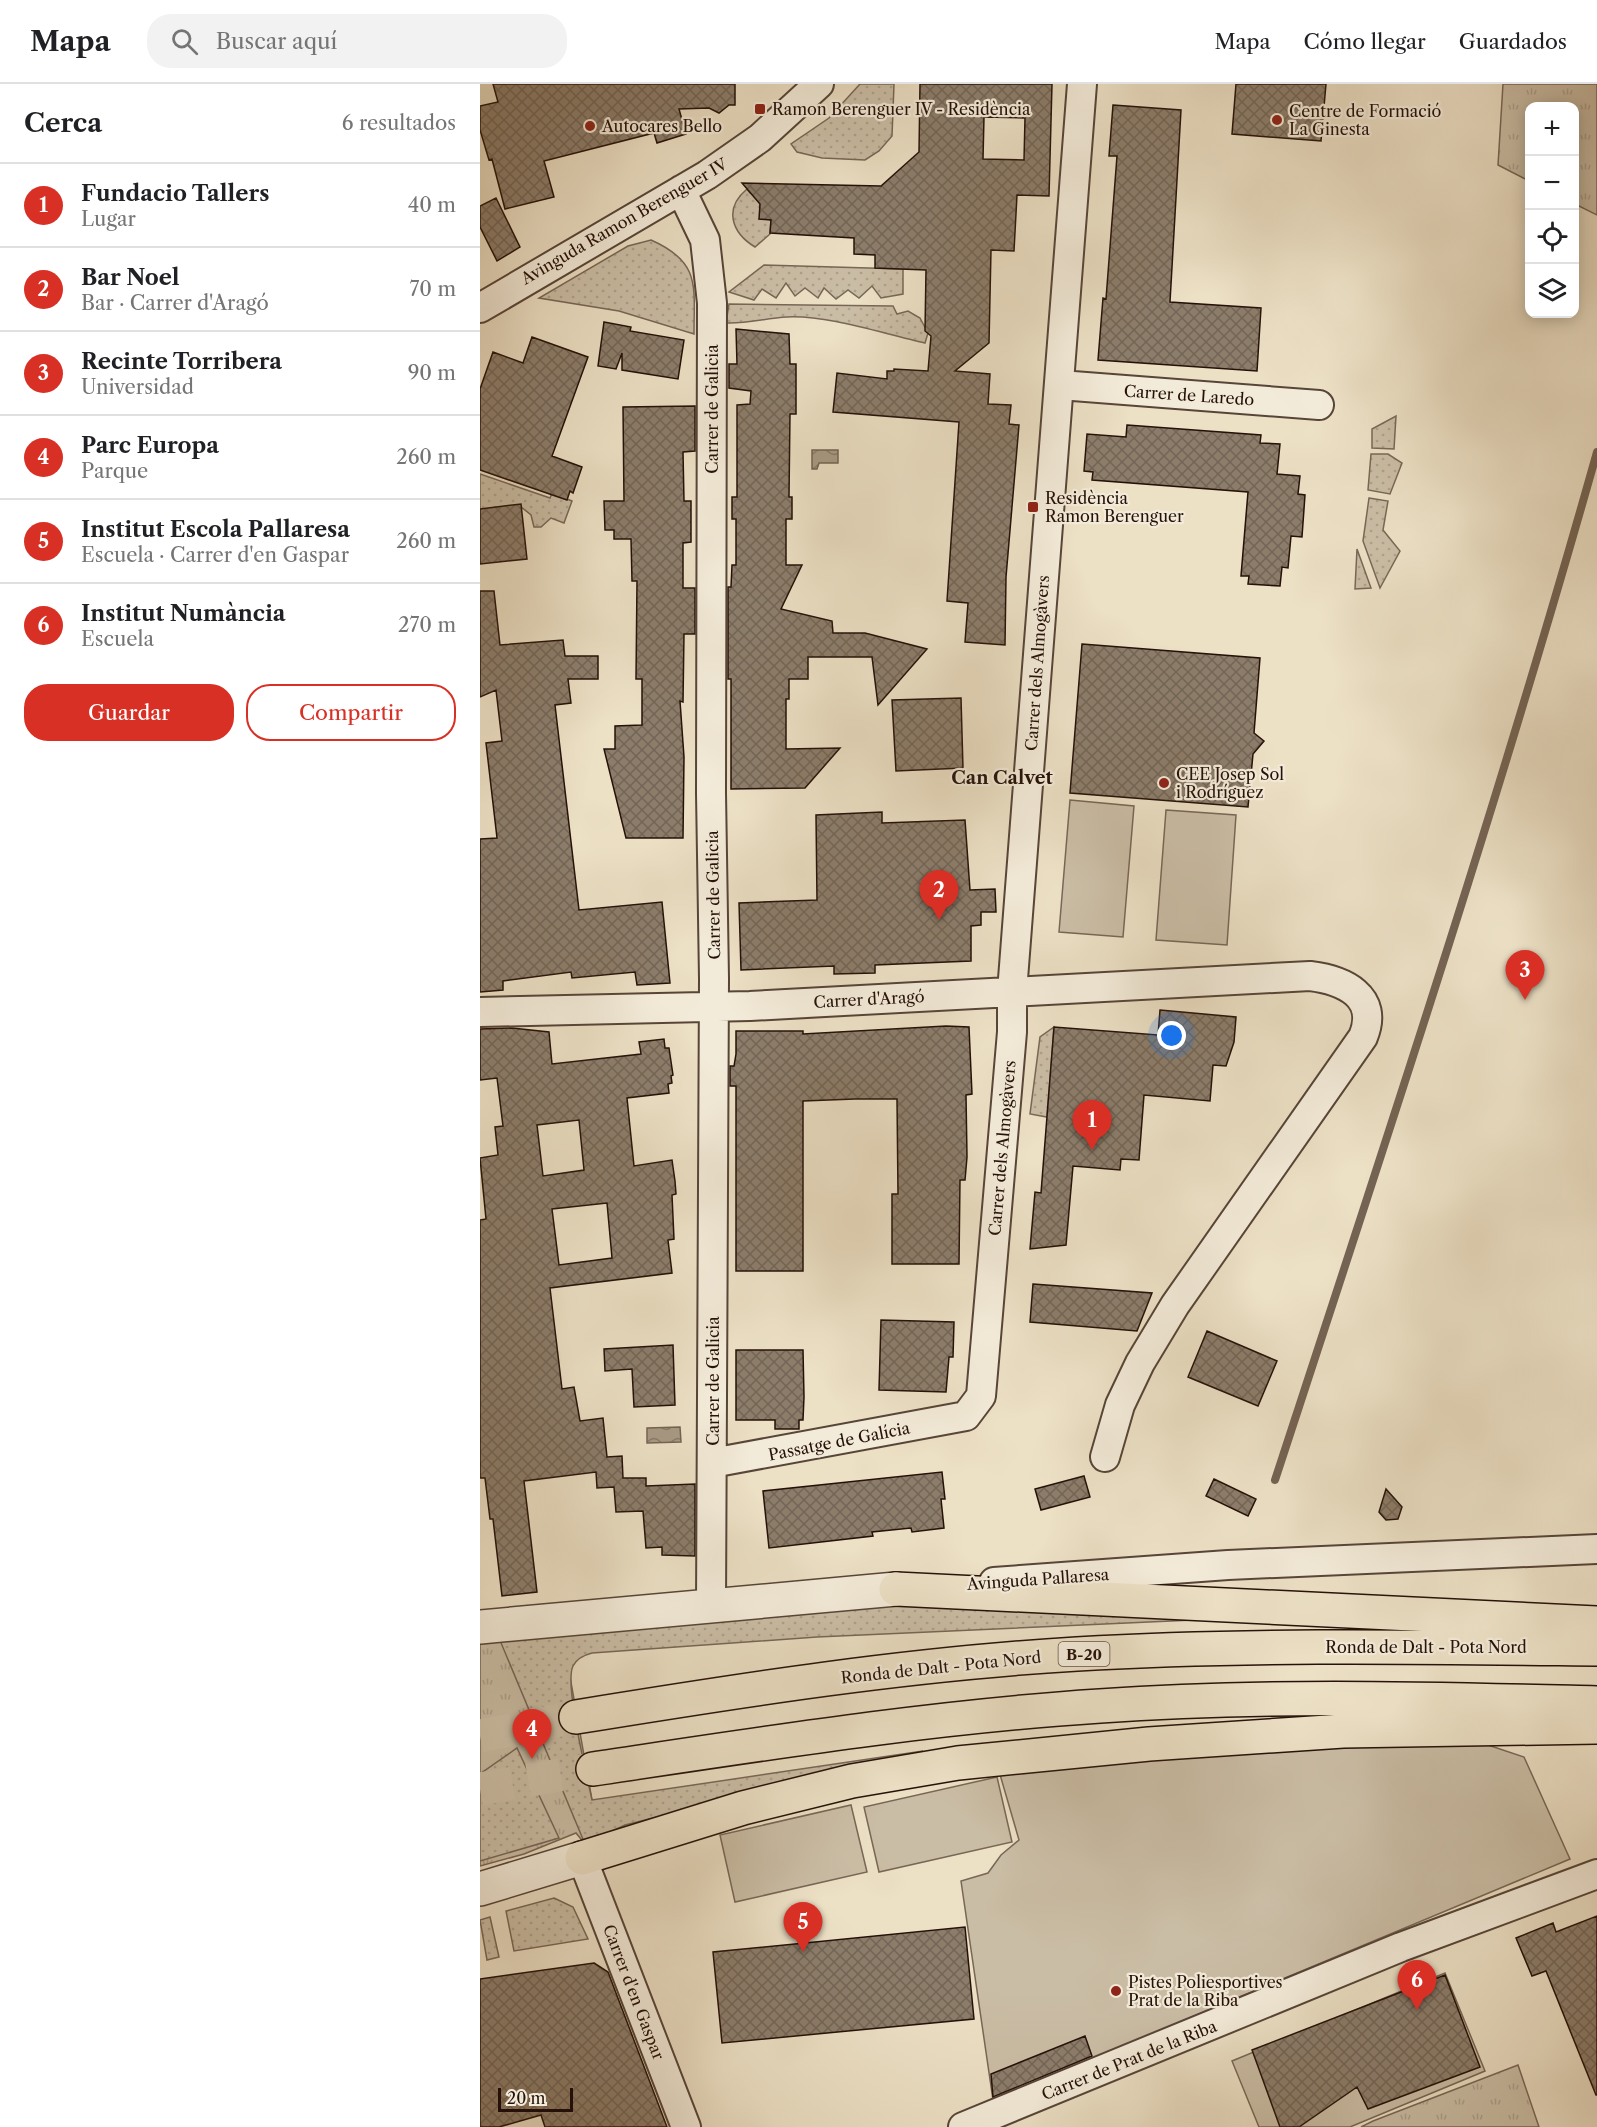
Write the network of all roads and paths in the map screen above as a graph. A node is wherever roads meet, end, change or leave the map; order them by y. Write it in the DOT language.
graph roads {
  1 [pos="819,84"];
  2 [pos="1082,84"];
  3 [pos="681,190"];
  4 [pos="480,308"];
  5 [pos="1060,385"];
  6 [pos="1319,405"];
  7 [pos="1012,992"];
  8 [pos="714,1007"];
  9 [pos="480,1012"];
  10 [pos="966,1416"];
  11 [pos="1105,1457"];
  12 [pos="712,1463"];
  13 [pos="1597,1549"];
  14 [pos="896,1589"];
  15 [pos="711,1606"];
  16 [pos="1597,1623"];
  17 [pos="480,1627"];
  18 [pos="1597,1649"];
  19 [pos="1597,1702"];
  20 [pos="576,1717"];
  21 [pos="1597,1727"];
  22 [pos="592,1769"];
  23 [pos="582,1858"];
  24 [pos="1597,1874"];
  25 [pos="480,1889"];
  26 [pos="686,2127"];
  27 [pos="963,2127"];
  1 -- 3 [label="street, Avinguda Ramon Berenguer IV"];
  2 -- 5 [label="street, Carrer dels Almogàvers"];
  3 -- 4 [label="street, Avinguda Ramon Berenguer IV"];
  3 -- 8 [label="street, Carrer de Galicia"];
  5 -- 6 [label="street, Carrer de Laredo"];
  5 -- 7 [label="street, Carrer dels Almogàvers"];
  7 -- 8 [label="street, Carrer d'Aragó"];
  7 -- 10 [label="street, Carrer dels Almogàvers"];
  7 -- 11 [label="street, Carrer d'Aragó"];
  8 -- 9 [label="street, Carrer d'Aragó"];
  8 -- 12 [label="street, Carrer de Galicia"];
  10 -- 12 [label="street, Passatge de Galícia"];
  12 -- 15 [label="street, Carrer de Galicia"];
  13 -- 14 [label="street, Avinguda Pallaresa"];
  14 -- 15 [label="street, Avinguda Pallaresa"];
  14 -- 16 [label="highway"];
  15 -- 17 [label="street, Avinguda Pallaresa"];
  18 -- 20 [label="highway, Ronda de Dalt - Pota Nord / B-20"];
  19 -- 22 [label="highway"];
  21 -- 23 [label="highway"];
  23 -- 25 [label="street"];
  23 -- 26 [label="street, Carrer d'en Gaspar"];
  24 -- 27 [label="street, Carrer de Prat de la Riba"];
}
